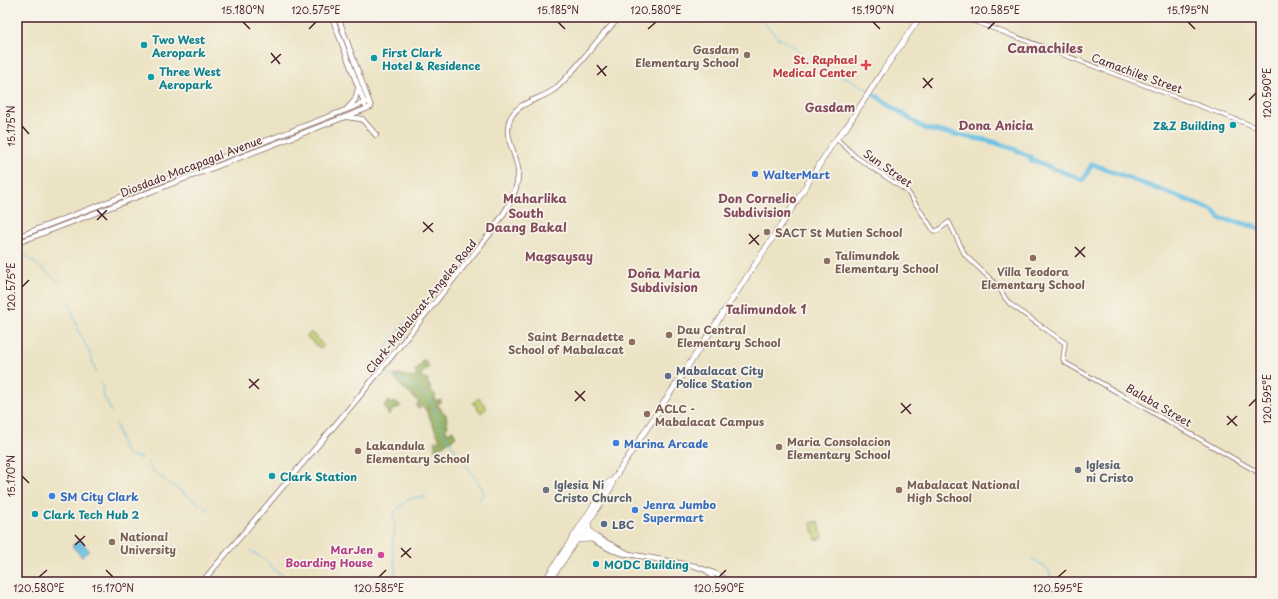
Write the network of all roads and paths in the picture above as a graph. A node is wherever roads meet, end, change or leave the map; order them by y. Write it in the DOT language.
graph roads {
  1 [pos="332,17"];
  2 [pos="338,17"];
  3 [pos="620,17"];
  4 [pos="920,17"];
  5 [pos="963,17"];
  6 [pos="358,85"];
  7 [pos="368,105"];
  8 [pos="344,112"];
  9 [pos="344,117"];
  10 [pos="845,128"];
  11 [pos="1261,129"];
  12 [pos="376,135"];
  13 [pos="838,140"];
  14 [pos="814,175"];
  15 [pos="67,221"];
  16 [pos="17,237"];
  17 [pos="17,243"];
  18 [pos="1065,343"];
  19 [pos="1261,474"];
  20 [pos="613,480"];
  21 [pos="588,523"];
  22 [pos="580,531"];
  23 [pos="596,538"];
  24 [pos="590,539"];
  25 [pos="577,540"];
  26 [pos="629,554"];
  27 [pos="705,569"];
  28 [pos="202,582"];
  29 [pos="544,582"];
  30 [pos="549,582"];
  31 [pos="717,582"];
  32 [pos="730,582"];
  1 -- 6 [label="main road"];
  2 -- 7 [label="main road"];
  3 -- 28 [label="main road, Clark-Mabalacat-Angeles Road"];
  4 -- 10 [label="highway"];
  5 -- 11 [label="street, Camachiles Street"];
  6 -- 7 [label="main road"];
  6 -- 8 [label="main road"];
  7 -- 8 [label="main road, Diosdado Macapagal Avenue"];
  7 -- 9 [label="main road, Diosdado Macapagal Avenue"];
  8 -- 15 [label="main road, Diosdado Macapagal Avenue"];
  9 -- 12 [label="main road"];
  9 -- 15 [label="main road, Diosdado Macapagal Avenue"];
  10 -- 13 [label="highway"];
  10 -- 14 [label="highway"];
  13 -- 14 [label="highway"];
  13 -- 18 [label="street, Sun Street"];
  14 -- 20 [label="highway"];
  15 -- 16 [label="main road, Diosdado Macapagal Avenue"];
  15 -- 17 [label="main road, Diosdado Macapagal Avenue"];
  18 -- 19 [label="street, Balaba Street"];
  20 -- 21 [label="highway"];
  20 -- 22 [label="highway"];
  21 -- 22 [label="highway"];
  21 -- 23 [label="highway"];
  22 -- 23 [label="main road"];
  22 -- 24 [label="main road"];
  22 -- 25 [label="highway"];
  22 -- 29 [label="highway"];
  23 -- 26 [label="main road"];
  24 -- 25 [label="highway"];
  24 -- 26 [label="main road"];
  25 -- 30 [label="highway"];
  26 -- 27 [label="main road"];
  27 -- 31 [label="street"];
  27 -- 32 [label="main road"];
}
